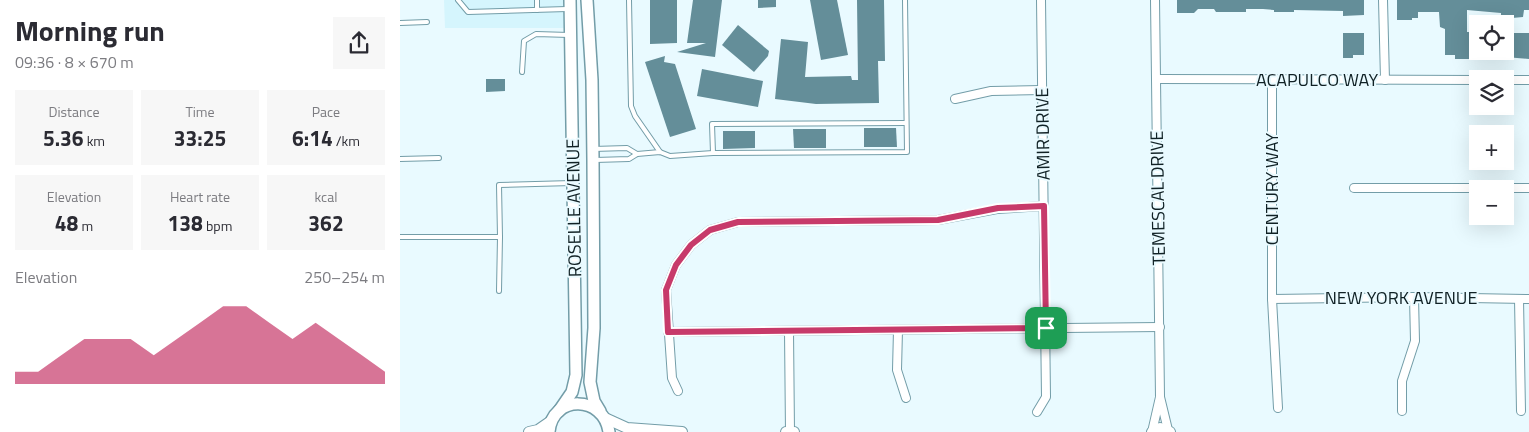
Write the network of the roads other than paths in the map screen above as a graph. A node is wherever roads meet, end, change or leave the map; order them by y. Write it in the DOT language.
graph roads {
  1 [pos="458,0"];
  2 [pos="537,0"];
  3 [pos="587,0"];
  4 [pos="629,0"];
  5 [pos="905,0"];
  6 [pos="1041,0"];
  7 [pos="1155,0"];
  8 [pos="1383,0"];
  9 [pos="570,5"];
  10 [pos="537,10"];
  11 [pos="427,22"];
  12 [pos="400,23"];
  13 [pos="571,34"];
  14 [pos="522,72"];
  15 [pos="1156,79"];
  16 [pos="1272,80"];
  17 [pos="1385,80"];
  18 [pos="1469,80"];
  19 [pos="1514,80"];
  20 [pos="1529,80"];
  21 [pos="1042,90"];
  22 [pos="955,100"];
  23 [pos="906,123"];
  24 [pos="660,152"];
  25 [pos="713,153"];
  26 [pos="593,154"];
  27 [pos="637,154"];
  28 [pos="439,158"];
  29 [pos="400,159"];
  30 [pos="574,183"];
  31 [pos="1354,188"];
  32 [pos="1529,188"];
  33 [pos="1044,206"];
  34 [pos="400,237"];
  35 [pos="500,237"];
  36 [pos="499,291"];
  37 [pos="1414,297"];
  38 [pos="1272,299"];
  39 [pos="1519,299"];
  40 [pos="1529,299"];
  41 [pos="1160,327"];
  42 [pos="1046,328"];
  43 [pos="898,330"];
  44 [pos="789,331"];
  45 [pos="668,332"];
  46 [pos="678,391"];
  47 [pos="1160,397"];
  48 [pos="906,398"];
  49 [pos="1278,408"];
  50 [pos="559,411"];
  51 [pos="1402,411"];
  52 [pos="1521,411"];
  53 [pos="1037,412"];
  54 [pos="602,415"];
  55 [pos="550,427"];
  56 [pos="1169,431"];
  57 [pos="529,432"];
  58 [pos="609,432"];
  59 [pos="682,432"];
  60 [pos="786,432"];
  61 [pos="790,432"];
  62 [pos="794,432"];
  63 [pos="1152,432"];
  1 -- 10 [label="lane"];
  2 -- 10 [label="lane"];
  3 -- 26 [label="main road, ROSELLE AVENUE"];
  4 -- 24 [label="lane"];
  5 -- 23 [label="lane"];
  6 -- 21 [label="street, AMIR DRIVE"];
  7 -- 15 [label="street, TEMESCAL DRIVE"];
  8 -- 17 [label="street"];
  9 -- 10 [label="lane"];
  9 -- 13 [label="main road, ROSELLE AVENUE"];
  11 -- 12 [label="lane"];
  13 -- 14 [label="lane"];
  13 -- 30 [label="main road, ROSELLE AVENUE"];
  15 -- 16 [label="street, ACAPULCO WAY"];
  15 -- 41 [label="street, TEMESCAL DRIVE"];
  16 -- 17 [label="street, ACAPULCO WAY"];
  16 -- 38 [label="street, CENTURY WAY"];
  17 -- 18 [label="street, ACAPULCO WAY"];
  19 -- 20 [label="street"];
  21 -- 22 [label="street"];
  21 -- 33 [label="street, AMIR DRIVE"];
  23 -- 25 [label="lane"];
  23 -- 25 [label="lane"];
  24 -- 25 [label="lane"];
  24 -- 27 [label="lane"];
  26 -- 27 [label="lane"];
  26 -- 27 [label="lane"];
  26 -- 54 [label="main road, ROSELLE AVENUE"];
  28 -- 29 [label="lane"];
  30 -- 35 [label="lane"];
  30 -- 50 [label="main road, ROSELLE AVENUE"];
  31 -- 32 [label="street"];
  33 -- 42 [label="street, AMIR DRIVE"];
  33 -- 45 [label="street"];
  34 -- 35 [label="lane"];
  35 -- 36 [label="lane"];
  37 -- 38 [label="street, NEW YORK AVENUE"];
  37 -- 39 [label="street, NEW YORK AVENUE"];
  37 -- 51 [label="street"];
  38 -- 49 [label="street, CENTURY WAY"];
  39 -- 40 [label="street, NEW YORK AVENUE"];
  39 -- 52 [label="street"];
  41 -- 42 [label="street"];
  41 -- 47 [label="street, TEMESCAL DRIVE"];
  42 -- 43 [label="street"];
  42 -- 53 [label="street, AMIR DRIVE"];
  43 -- 44 [label="street"];
  43 -- 48 [label="street"];
  44 -- 45 [label="street"];
  44 -- 61 [label="street"];
  45 -- 46 [label="street"];
  47 -- 56 [label="street, TEMESCAL DRIVE"];
  47 -- 63 [label="street, TEMESCAL DRIVE"];
  50 -- 54 [label="main road"];
  50 -- 55 [label="main road, ROSELLE AVENUE"];
  54 -- 58 [label="main road, ROSELLE AVENUE"];
  54 -- 59 [label="street"];
  55 -- 57 [label="street"];
  56 -- 63 [label="street"];
  60 -- 61 [label="street"];
  61 -- 62 [label="street"];
}
